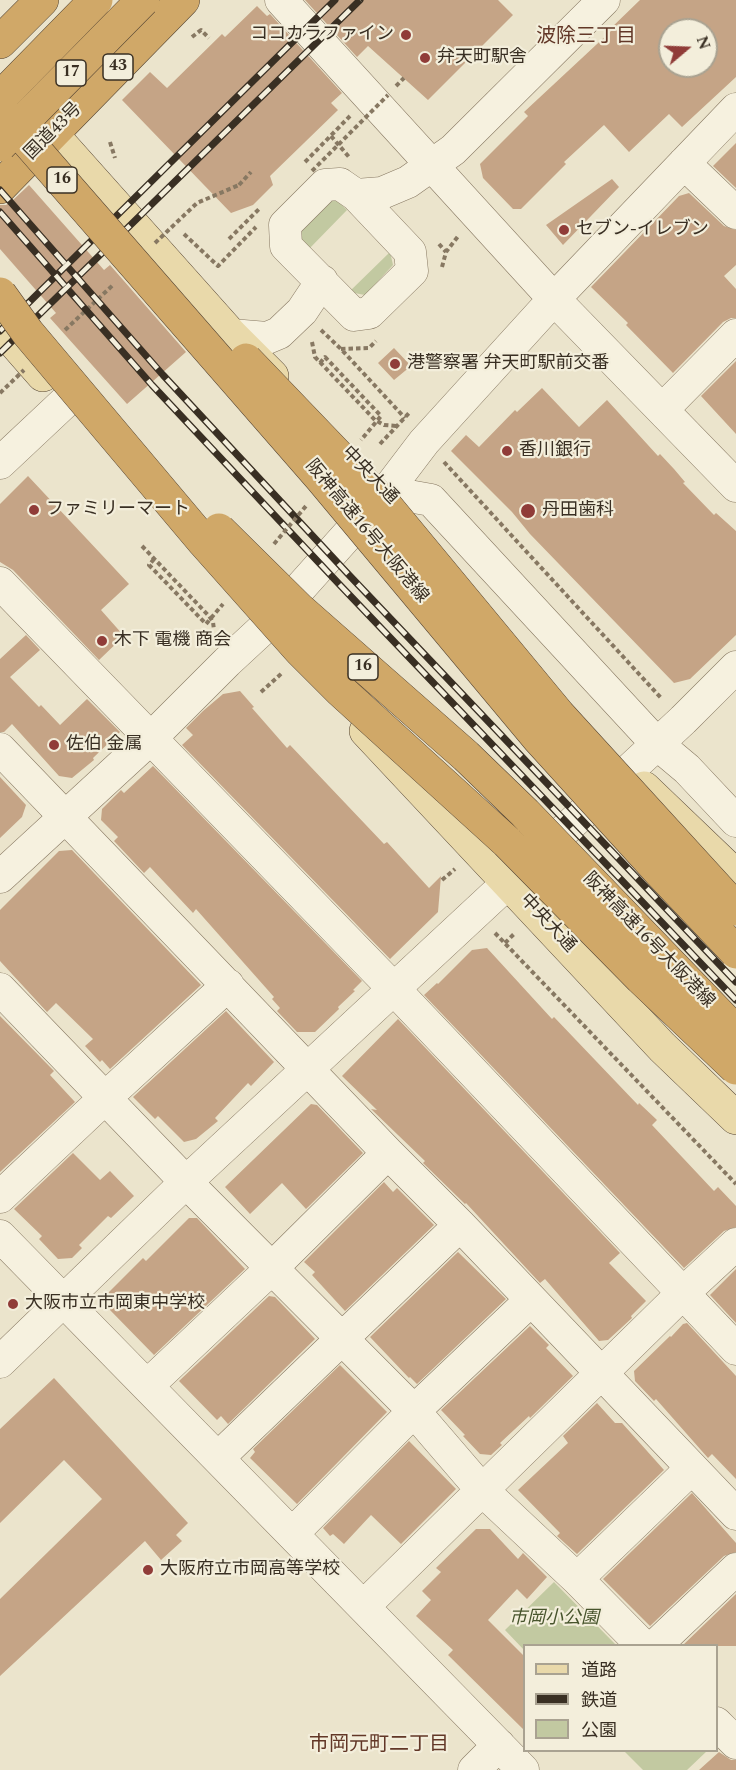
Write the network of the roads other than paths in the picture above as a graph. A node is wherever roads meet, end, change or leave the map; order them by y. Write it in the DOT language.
graph roads {
  1 [pos="42,0"];
  2 [pos="96,0"];
  3 [pos="143,0"];
  4 [pos="183,0"];
  5 [pos="281,0"];
  6 [pos="604,0"];
  7 [pos="0,42"];
  8 [pos="0,78"];
  9 [pos="0,98"];
  10 [pos="736,109"];
  11 [pos="0,110"];
  12 [pos="53,135"];
  13 [pos="0,145"];
  14 [pos="684,163"];
  15 [pos="420,174"];
  16 [pos="0,187"];
  17 [pos="356,195"];
  18 [pos="736,213"];
  19 [pos="394,234"];
  20 [pos="132,259"];
  21 [pos="322,281"];
  22 [pos="0,292"];
  23 [pos="554,299"];
  24 [pos="0,326"];
  25 [pos="231,335"];
  26 [pos="736,335"];
  27 [pos="66,401"];
  28 [pos="662,410"];
  29 [pos="0,463"];
  30 [pos="736,486"];
  31 [pos="386,492"];
  32 [pos="0,584"];
  33 [pos="267,625"];
  34 [pos="736,667"];
  35 [pos="151,738"];
  36 [pos="656,743"];
  37 [pos="0,749"];
  38 [pos="627,771"];
  39 [pos="64,816"];
  40 [pos="736,821"];
  41 [pos="736,876"];
  42 [pos="0,877"];
  43 [pos="508,881"];
  44 [pos="736,909"];
  45 [pos="736,952"];
  46 [pos="228,985"];
  47 [pos="0,989"];
  48 [pos="394,990"];
  49 [pos="736,1032"];
  50 [pos="736,1068"];
  51 [pos="309,1070"];
  52 [pos="105,1098"];
  53 [pos="736,1118"];
  54 [pos="388,1153"];
  55 [pos="186,1182"];
  56 [pos="0,1197"];
  57 [pos="460,1225"];
  58 [pos="0,1236"];
  59 [pos="736,1244"];
  60 [pos="272,1268"];
  61 [pos="682,1294"];
  62 [pos="531,1300"];
  63 [pos="63,1301"];
  64 [pos="343,1338"];
  65 [pos="736,1349"];
  66 [pos="0,1362"];
  67 [pos="600,1373"];
  68 [pos="147,1386"];
  69 [pos="414,1411"];
  70 [pos="218,1458"];
  71 [pos="692,1468"];
  72 [pos="482,1489"];
  73 [pos="736,1514"];
  74 [pos="292,1534"];
  75 [pos="736,1569"];
  76 [pos="577,1579"];
  77 [pos="364,1606"];
  78 [pos="641,1644"];
  79 [pos="657,1644"];
  80 [pos="718,1724"];
  81 [pos="736,1743"];
  82 [pos="499,1745"];
  83 [pos="474,1770"];
  84 [pos="523,1770"];
  1 -- 7 [label="highway"];
  2 -- 9 [label="highway, 17, bridge"];
  3 -- 13 [label="highway, 17, bridge"];
  4 -- 12 [label="highway, 国道43号 / 43"];
  5 -- 15 [label="street"];
  6 -- 15 [label="street"];
  8 -- 12 [label="main road, 中央大通"];
  10 -- 14 [label="street"];
  11 -- 20 [label="highway, 阪神高速16号大阪港線 / 16, bridge"];
  12 -- 16 [label="highway, 国道43号 / 43"];
  12 -- 25 [label="main road, 中央大通"];
  14 -- 18 [label="street"];
  14 -- 23 [label="street"];
  15 -- 17 [label="street"];
  15 -- 19 [label="street"];
  15 -- 23 [label="street"];
  17 -- 19 [label="street"];
  17 -- 21 [label="street"];
  19 -- 21 [label="street"];
  20 -- 44 [label="highway, bridge"];
  20 -- 45 [label="highway, 阪神高速16号大阪港線 / 16, bridge"];
  21 -- 25 [label="street"];
  22 -- 49 [label="highway, 阪神高速16号大阪港線 / 16, bridge"];
  22 -- 50 [label="highway, bridge"];
  23 -- 28 [label="street"];
  23 -- 31 [label="street"];
  24 -- 27 [label="main road, 中央大通"];
  25 -- 31 [label="main road, 中央大通"];
  26 -- 28 [label="street"];
  27 -- 29 [label="street"];
  27 -- 33 [label="main road, 中央大通"];
  28 -- 30 [label="street"];
  31 -- 33 [label="street"];
  31 -- 36 [label="street"];
  31 -- 38 [label="main road, 中央大通"];
  32 -- 35 [label="street"];
  33 -- 35 [label="street"];
  33 -- 43 [label="main road, 中央大通"];
  34 -- 36 [label="street"];
  35 -- 39 [label="street"];
  35 -- 48 [label="street"];
  36 -- 38 [label="street"];
  36 -- 40 [label="street"];
  37 -- 39 [label="street"];
  38 -- 41 [label="main road, 中央大通"];
  38 -- 43 [label="street"];
  39 -- 42 [label="street"];
  39 -- 46 [label="street"];
  43 -- 48 [label="street"];
  43 -- 53 [label="main road, 中央大通"];
  46 -- 51 [label="street"];
  46 -- 52 [label="street"];
  47 -- 52 [label="street"];
  48 -- 51 [label="street"];
  48 -- 61 [label="street"];
  51 -- 54 [label="street"];
  51 -- 55 [label="street"];
  52 -- 55 [label="street"];
  52 -- 56 [label="street"];
  54 -- 57 [label="street"];
  54 -- 60 [label="street"];
  55 -- 60 [label="street"];
  55 -- 63 [label="street"];
  57 -- 62 [label="street"];
  57 -- 64 [label="street"];
  58 -- 63 [label="street"];
  59 -- 61 [label="street"];
  60 -- 64 [label="street"];
  60 -- 68 [label="street"];
  61 -- 65 [label="street"];
  61 -- 67 [label="street"];
  62 -- 67 [label="street"];
  62 -- 69 [label="street"];
  63 -- 66 [label="street"];
  63 -- 68 [label="street"];
  64 -- 69 [label="street"];
  64 -- 70 [label="street"];
  67 -- 71 [label="street"];
  67 -- 72 [label="street"];
  68 -- 70 [label="street"];
  69 -- 72 [label="street"];
  69 -- 74 [label="street"];
  70 -- 74 [label="street"];
  71 -- 73 [label="street"];
  71 -- 76 [label="street"];
  72 -- 76 [label="street"];
  72 -- 77 [label="street"];
  74 -- 77 [label="street"];
  75 -- 79 [label="street"];
  76 -- 78 [label="street"];
  77 -- 82 [label="street"];
  80 -- 81 [label="street"];
  82 -- 83 [label="street"];
  82 -- 84 [label="street"];
}
